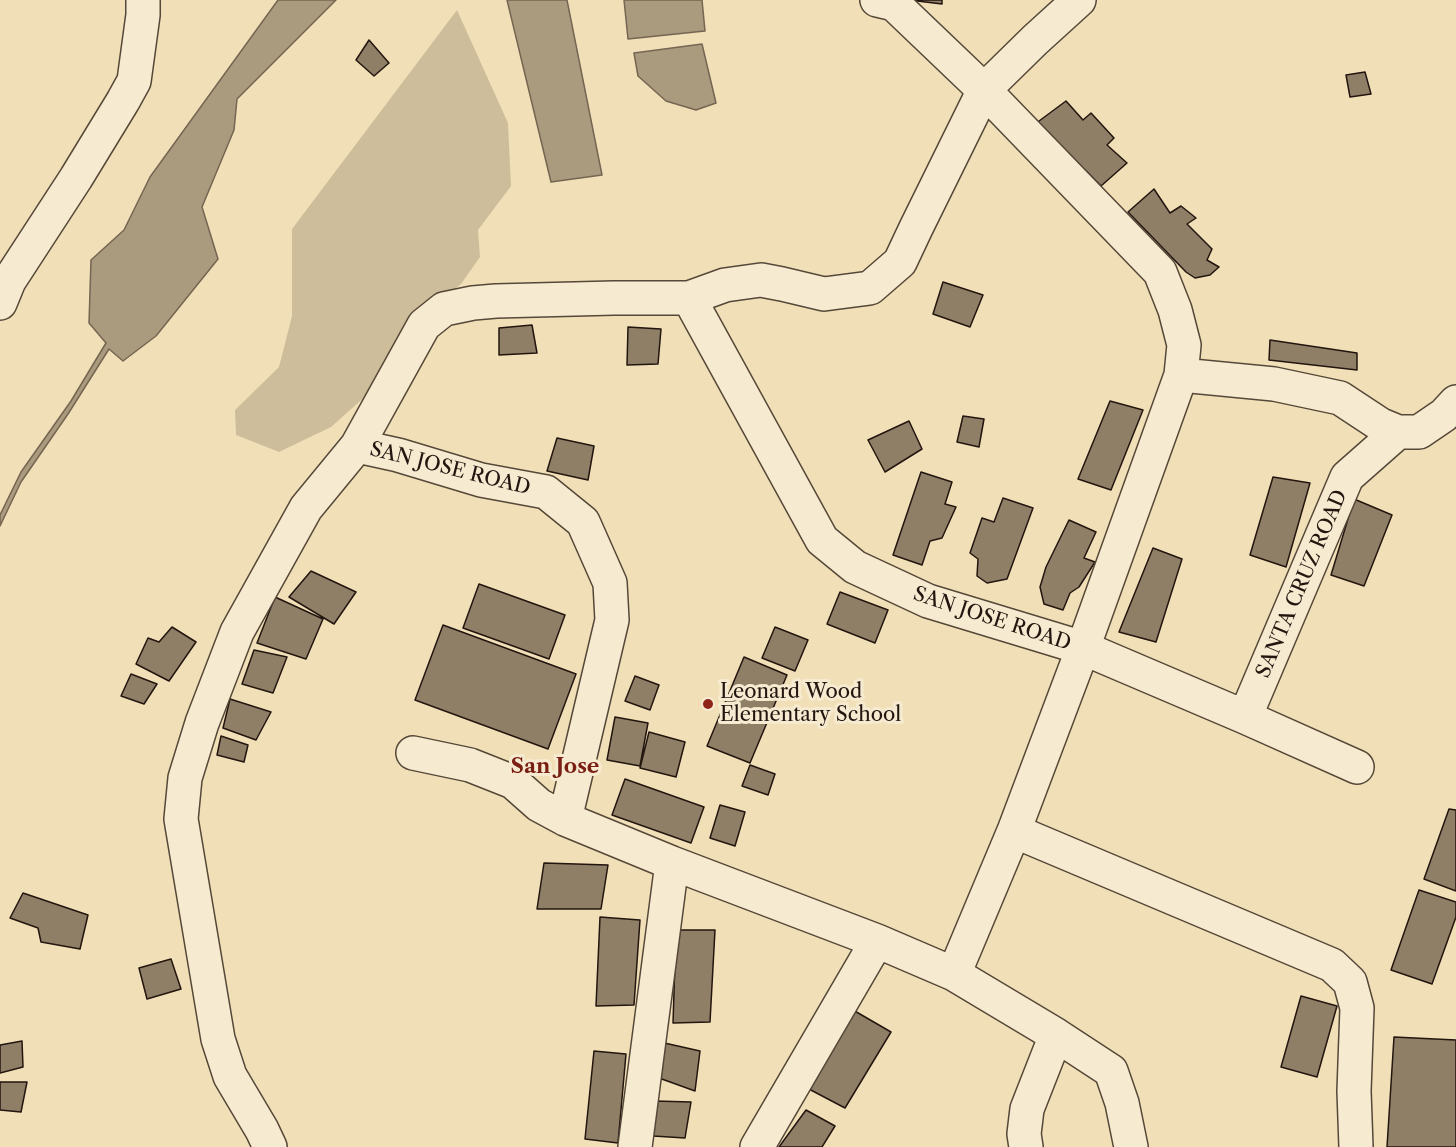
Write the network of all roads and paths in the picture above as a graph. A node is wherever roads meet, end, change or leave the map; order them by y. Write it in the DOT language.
graph roads {
  1 [pos="143,0"];
  2 [pos="1079,0"];
  3 [pos="888,1"];
  4 [pos="984,90"];
  5 [pos="689,298"];
  6 [pos="0,303"];
  7 [pos="1181,375"];
  8 [pos="1456,402"];
  9 [pos="1398,432"];
  10 [pos="357,446"];
  11 [pos="1083,648"];
  12 [pos="1245,717"];
  13 [pos="412,753"];
  14 [pos="1357,767"];
  15 [pos="565,819"];
  16 [pos="1014,831"];
  17 [pos="672,863"];
  18 [pos="877,941"];
  19 [pos="954,974"];
  20 [pos="1056,1035"];
  21 [pos="270,1147"];
  22 [pos="635,1147"];
  23 [pos="757,1147"];
  24 [pos="1026,1147"];
  25 [pos="1131,1147"];
  26 [pos="1356,1147"];
  1 -- 6 [label="street"];
  2 -- 4 [label="street"];
  3 -- 4 [label="street"];
  4 -- 5 [label="street"];
  4 -- 7 [label="street"];
  5 -- 10 [label="street"];
  5 -- 11 [label="street, SAN JOSE ROAD"];
  7 -- 9 [label="street"];
  7 -- 11 [label="street"];
  8 -- 9 [label="street"];
  9 -- 12 [label="street, SANTA CRUZ ROAD"];
  10 -- 15 [label="street, SAN JOSE ROAD"];
  10 -- 21 [label="street"];
  11 -- 12 [label="street, SAN JOSE ROAD"];
  11 -- 16 [label="street"];
  12 -- 14 [label="street, SAN JOSE ROAD"];
  13 -- 15 [label="street"];
  15 -- 17 [label="street"];
  16 -- 19 [label="street"];
  16 -- 26 [label="street"];
  17 -- 18 [label="street"];
  17 -- 22 [label="street"];
  18 -- 19 [label="street"];
  18 -- 23 [label="street"];
  19 -- 20 [label="street"];
  20 -- 24 [label="street"];
  20 -- 25 [label="street"];
}
